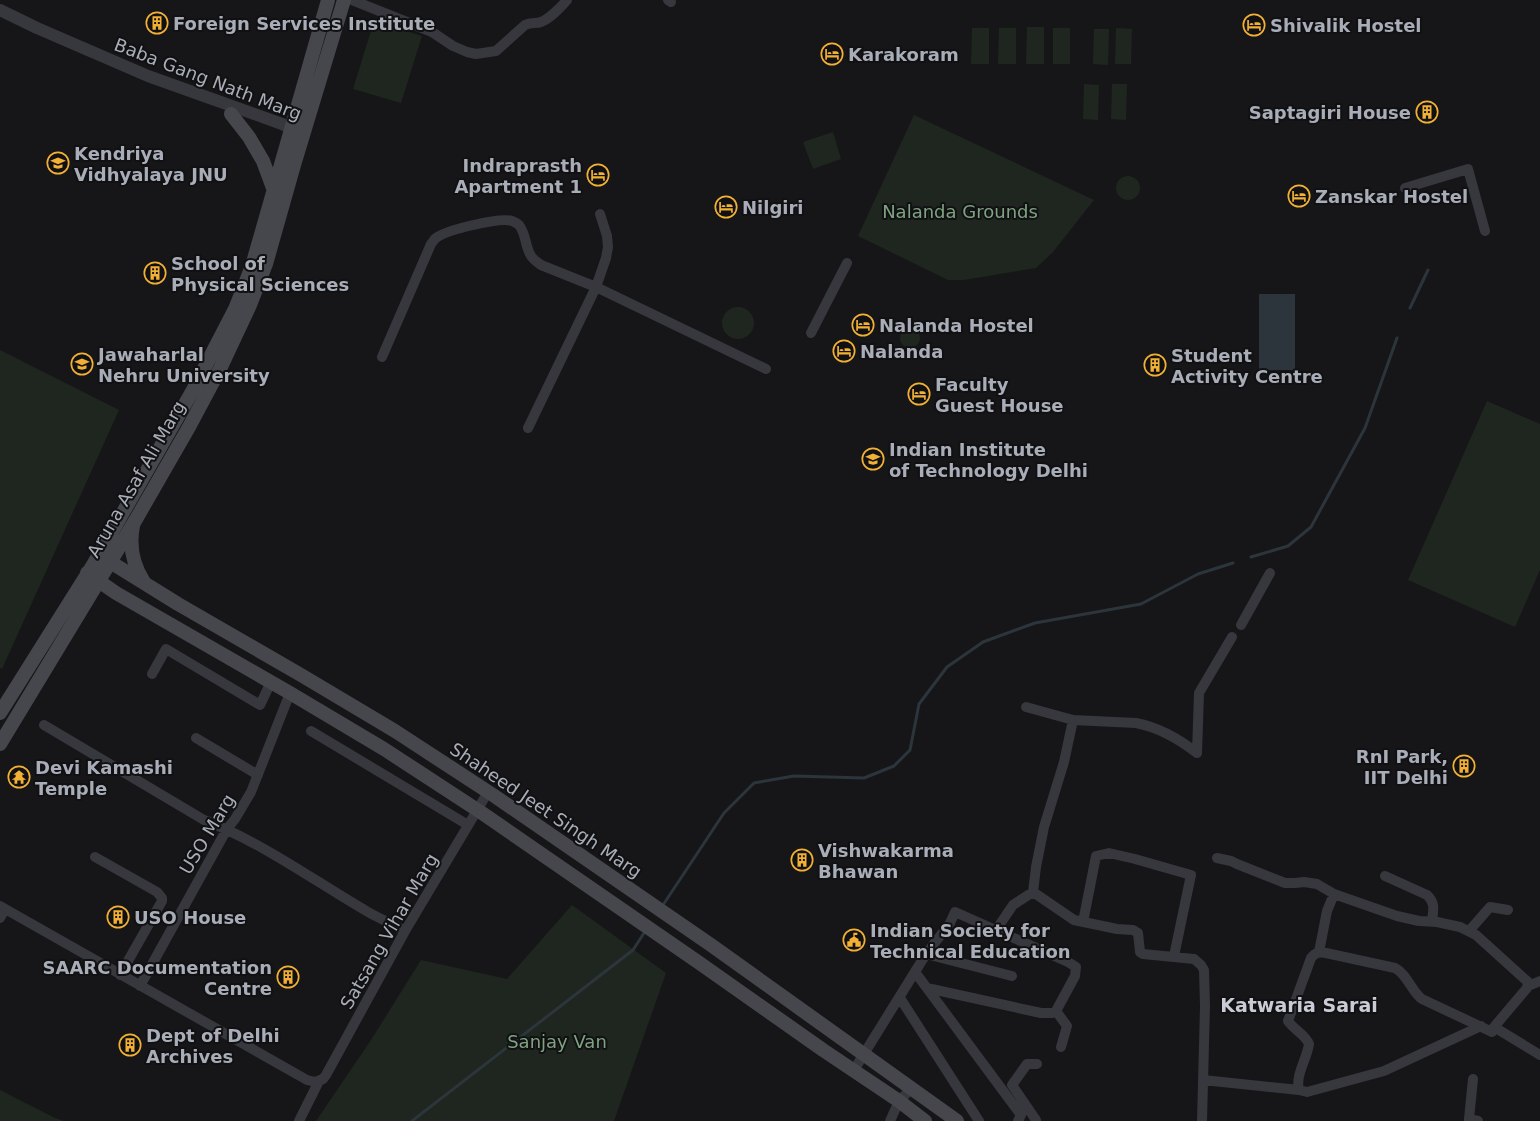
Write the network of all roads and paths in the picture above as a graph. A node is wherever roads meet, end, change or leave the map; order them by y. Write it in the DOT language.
graph roads {
  1 [pos="328,0"];
  2 [pos="344,0"];
  3 [pos="352,0"];
  4 [pos="566,0"];
  5 [pos="0,10"];
  6 [pos="0,18"];
  7 [pos="72,47"];
  8 [pos="231,114"];
  9 [pos="294,132"];
  10 [pos="273,188"];
  11 [pos="1405,188"];
  12 [pos="600,214"];
  13 [pos="1485,231"];
  14 [pos="847,263"];
  15 [pos="596,287"];
  16 [pos="811,333"];
  17 [pos="382,357"];
  18 [pos="766,369"];
  19 [pos="528,428"];
  20 [pos="135,521"];
  21 [pos="104,558"];
  22 [pos="1270,573"];
  23 [pos="93,577"];
  24 [pos="145,582"];
  25 [pos="1240,625"];
  26 [pos="1232,637"];
  27 [pos="152,674"];
  28 [pos="271,682"];
  29 [pos="290,693"];
  30 [pos="1026,707"];
  31 [pos="0,714"];
  32 [pos="1073,720"];
  33 [pos="12,724"];
  34 [pos="44,725"];
  35 [pos="311,731"];
  36 [pos="196,738"];
  37 [pos="0,744"];
  38 [pos="258,774"];
  39 [pos="488,792"];
  40 [pos="477,810"];
  41 [pos="468,825"];
  42 [pos="227,829"];
  43 [pos="95,857"];
  44 [pos="1217,858"];
  45 [pos="1385,876"];
  46 [pos="1033,892"];
  47 [pos="1334,894"];
  48 [pos="1508,910"];
  49 [pos="2,911"];
  50 [pos="1083,922"];
  51 [pos="1432,922"];
  52 [pos="996,930"];
  53 [pos="405,931"];
  54 [pos="1469,931"];
  55 [pos="1319,952"];
  56 [pos="926,954"];
  57 [pos="1174,956"];
  58 [pos="916,972"];
  59 [pos="120,975"];
  60 [pos="1012,976"];
  61 [pos="1540,980"];
  62 [pos="140,986"];
  63 [pos="1528,986"];
  64 [pos="927,988"];
  65 [pos="900,998"];
  66 [pos="1056,1011"];
  67 [pos="1481,1026"];
  68 [pos="1494,1027"];
  69 [pos="1061,1047"];
  70 [pos="864,1054"];
  71 [pos="1540,1055"];
  72 [pos="1037,1064"];
  73 [pos="854,1070"];
  74 [pos="1473,1079"];
  75 [pos="1203,1080"];
  76 [pos="317,1082"];
  77 [pos="912,1088"];
  78 [pos="1299,1090"];
  79 [pos="899,1101"];
  80 [pos="1019,1118"];
  81 [pos="299,1121"];
  82 [pos="890,1121"];
  83 [pos="925,1121"];
  84 [pos="958,1121"];
  85 [pos="979,1121"];
  86 [pos="1038,1121"];
  87 [pos="1202,1121"];
  88 [pos="1478,1121"];
  1 -- 9 [label="main road"];
  2 -- 9 [label="main road"];
  3 -- 4 [label="street"];
  5 -- 7 [label="street, Baba Gang Nath Marg"];
  6 -- 7 [label="street, Baba Gang Nath Marg"];
  7 -- 8 [label="street, Baba Gang Nath Marg"];
  7 -- 9 [label="street, Baba Gang Nath Marg"];
  8 -- 9 [label="street, Baba Gang Nath Marg"];
  8 -- 10 [label="main road"];
  9 -- 10 [label="main road, Aruna Asaf Ali Marg"];
  9 -- 20 [label="main road, Aruna Asaf Ali Marg"];
  10 -- 21 [label="main road, Aruna Asaf Ali Marg"];
  11 -- 13 [label="street"];
  12 -- 15 [label="street"];
  14 -- 16 [label="street"];
  15 -- 17 [label="street"];
  15 -- 18 [label="street"];
  15 -- 19 [label="street"];
  20 -- 21 [label="main road, Aruna Asaf Ali Marg"];
  20 -- 24 [label="main road"];
  21 -- 23 [label="main road, Aruna Asaf Ali Marg"];
  21 -- 24 [label="main road, Shaheed Jeet Singh Marg"];
  22 -- 25 [label="street"];
  23 -- 28 [label="main road"];
  23 -- 31 [label="main road, Aruna Asaf Ali Marg"];
  23 -- 33 [label="main road, Aruna Asaf Ali Marg"];
  24 -- 39 [label="main road, Shaheed Jeet Singh Marg"];
  26 -- 32 [label="street"];
  27 -- 28 [label="street"];
  28 -- 29 [label="main road"];
  29 -- 38 [label="street, USO Marg"];
  29 -- 40 [label="main road"];
  30 -- 32 [label="street"];
  31 -- 33 [label="street"];
  32 -- 46 [label="street"];
  33 -- 37 [label="main road, Aruna Asaf Ali Marg"];
  34 -- 42 [label="street"];
  35 -- 41 [label="street"];
  36 -- 38 [label="street"];
  38 -- 42 [label="street, USO Marg"];
  39 -- 40 [label="street, Satsang Vihar Marg"];
  39 -- 70 [label="main road, Shaheed Jeet Singh Marg"];
  40 -- 41 [label="street, Satsang Vihar Marg"];
  40 -- 73 [label="main road"];
  41 -- 53 [label="street, Satsang Vihar Marg"];
  42 -- 53 [label="street"];
  42 -- 62 [label="street, USO Marg"];
  43 -- 59 [label="street"];
  44 -- 47 [label="street"];
  45 -- 51 [label="street"];
  46 -- 50 [label="street"];
  46 -- 52 [label="street"];
  47 -- 51 [label="street"];
  47 -- 55 [label="street"];
  48 -- 54 [label="street"];
  49 -- 59 [label="street"];
  50 -- 57 [label="street"];
  50 -- 57 [label="street"];
  51 -- 54 [label="street"];
  52 -- 56 [label="street"];
  52 -- 66 [label="street"];
  53 -- 76 [label="street, Satsang Vihar Marg"];
  54 -- 63 [label="street"];
  55 -- 67 [label="street"];
  55 -- 78 [label="street"];
  56 -- 58 [label="street"];
  56 -- 60 [label="street"];
  57 -- 75 [label="street"];
  58 -- 64 [label="street"];
  58 -- 65 [label="street"];
  59 -- 62 [label="street"];
  61 -- 63 [label="street"];
  62 -- 76 [label="street"];
  63 -- 68 [label="street"];
  64 -- 66 [label="street"];
  64 -- 80 [label="street"];
  65 -- 70 [label="street"];
  65 -- 85 [label="street"];
  66 -- 69 [label="street"];
  67 -- 68 [label="street"];
  67 -- 78 [label="street"];
  68 -- 71 [label="street"];
  70 -- 73 [label="street"];
  70 -- 77 [label="main road, Shaheed Jeet Singh Marg"];
  72 -- 86 [label="street"];
  73 -- 79 [label="main road"];
  74 -- 88 [label="street"];
  75 -- 78 [label="street"];
  75 -- 87 [label="street"];
  76 -- 81 [label="street, Satsang Vihar Marg"];
  77 -- 79 [label="street"];
  77 -- 84 [label="main road, Shaheed Jeet Singh Marg"];
  79 -- 82 [label="street"];
  79 -- 83 [label="main road"];
  80 -- 86 [label="street"];
}
